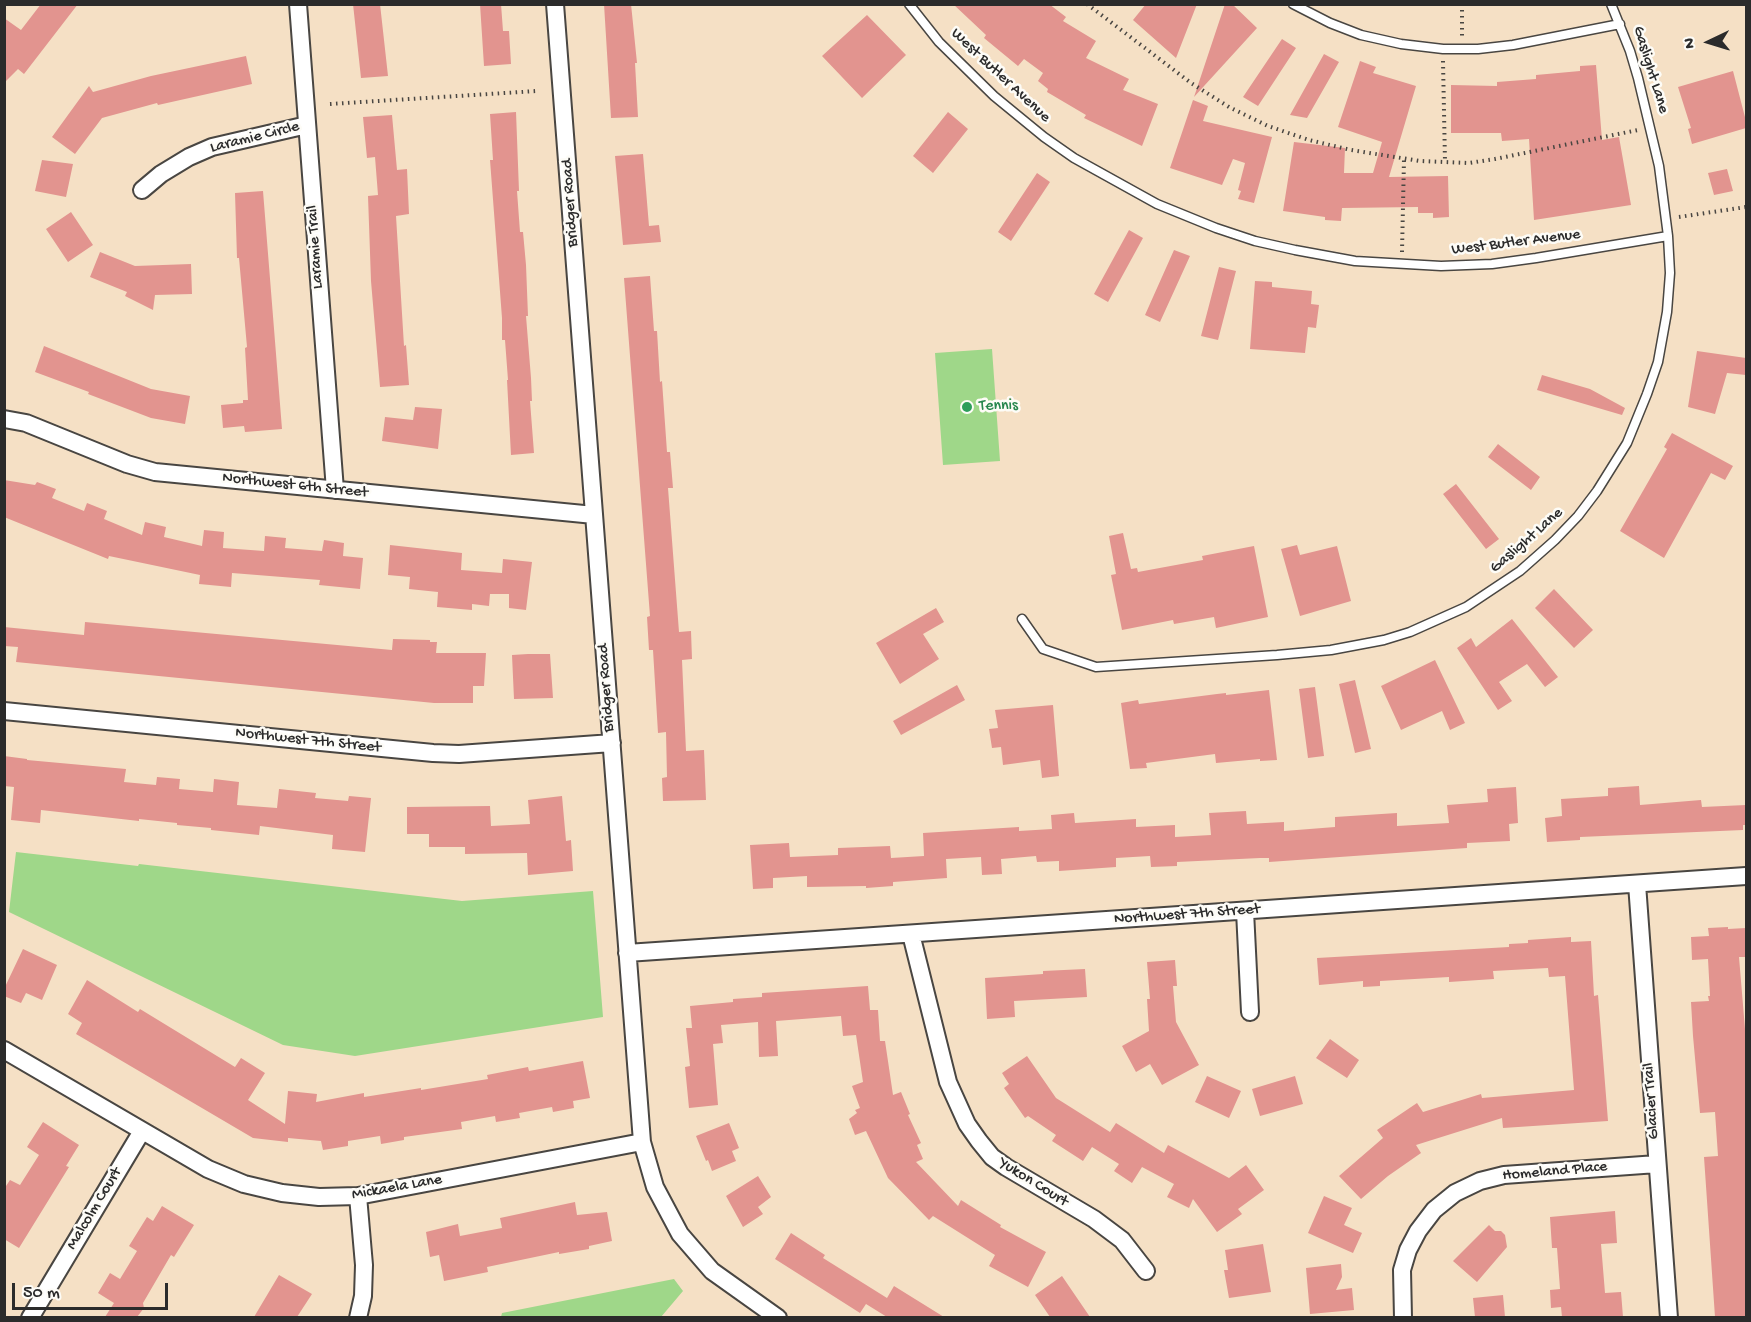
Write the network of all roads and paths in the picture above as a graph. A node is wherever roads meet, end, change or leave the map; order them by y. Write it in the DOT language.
graph roads {
  1 [pos="298,4"];
  2 [pos="555,4"];
  3 [pos="909,4"];
  4 [pos="1087,4"];
  5 [pos="1293,4"];
  6 [pos="1462,4"];
  7 [pos="1611,4"];
  8 [pos="1620,24"];
  9 [pos="1443,49"];
  10 [pos="1462,49"];
  11 [pos="537,91"];
  12 [pos="330,104"];
  13 [pos="307,125"];
  14 [pos="1651,128"];
  15 [pos="1404,159"];
  16 [pos="1445,162"];
  17 [pos="142,190"];
  18 [pos="1746,207"];
  19 [pos="1667,218"];
  20 [pos="1668,236"];
  21 [pos="1401,265"];
  22 [pos="4,419"];
  23 [pos="334,490"];
  24 [pos="594,515"];
  25 [pos="1022,619"];
  26 [pos="4,711"];
  27 [pos="612,743"];
  28 [pos="1746,876"];
  29 [pos="1637,884"];
  30 [pos="1245,911"];
  31 [pos="912,934"];
  32 [pos="627,953"];
  33 [pos="1250,1012"];
  34 [pos="4,1050"];
  35 [pos="142,1131"];
  36 [pos="642,1142"];
  37 [pos="1657,1164"];
  38 [pos="358,1196"];
  39 [pos="1146,1271"];
  40 [pos="30,1317"];
  41 [pos="358,1317"];
  42 [pos="778,1317"];
  43 [pos="1403,1317"];
  44 [pos="1669,1317"];
  1 -- 13 [label="street, Laramie Trail"];
  2 -- 24 [label="street, Bridger Road"];
  3 -- 21 [label="lane, West Butler Avenue"];
  4 -- 15 [label="path"];
  5 -- 9 [label="lane"];
  6 -- 10 [label="path"];
  7 -- 8 [label="lane, Gaslight Lane"];
  8 -- 10 [label="lane"];
  8 -- 14 [label="lane, Gaslight Lane"];
  9 -- 10 [label="lane"];
  9 -- 16 [label="path"];
  11 -- 12 [label="path"];
  13 -- 17 [label="street, Laramie Circle"];
  13 -- 23 [label="street, Laramie Trail"];
  14 -- 16 [label="path"];
  14 -- 19 [label="lane, Gaslight Lane"];
  15 -- 16 [label="path"];
  15 -- 21 [label="path"];
  18 -- 19 [label="path"];
  19 -- 20 [label="lane, Gaslight Lane"];
  20 -- 21 [label="lane, West Butler Avenue"];
  20 -- 25 [label="lane, Gaslight Lane"];
  22 -- 23 [label="street, Northwest 6th Street"];
  23 -- 24 [label="street, Northwest 6th Street"];
  24 -- 27 [label="street, Bridger Road"];
  26 -- 27 [label="street, Northwest 7th Street"];
  27 -- 32 [label="street, Bridger Road"];
  28 -- 29 [label="street, Northwest 7th Street"];
  29 -- 30 [label="street, Northwest 7th Street"];
  29 -- 37 [label="street, Glacier Trail"];
  30 -- 31 [label="street, Northwest 7th Street"];
  30 -- 33 [label="street"];
  31 -- 32 [label="street, Northwest 7th Street"];
  31 -- 39 [label="street, Yukon Court"];
  32 -- 36 [label="street, Bridger Road"];
  34 -- 35 [label="street, Mickaela Lane"];
  35 -- 38 [label="street, Mickaela Lane"];
  35 -- 40 [label="street, Malcolm Court"];
  36 -- 38 [label="street, Mickaela Lane"];
  36 -- 42 [label="street, Bridger Road"];
  37 -- 43 [label="street, Homeland Place"];
  37 -- 44 [label="street, Glacier Trail"];
  38 -- 41 [label="street"];
}
